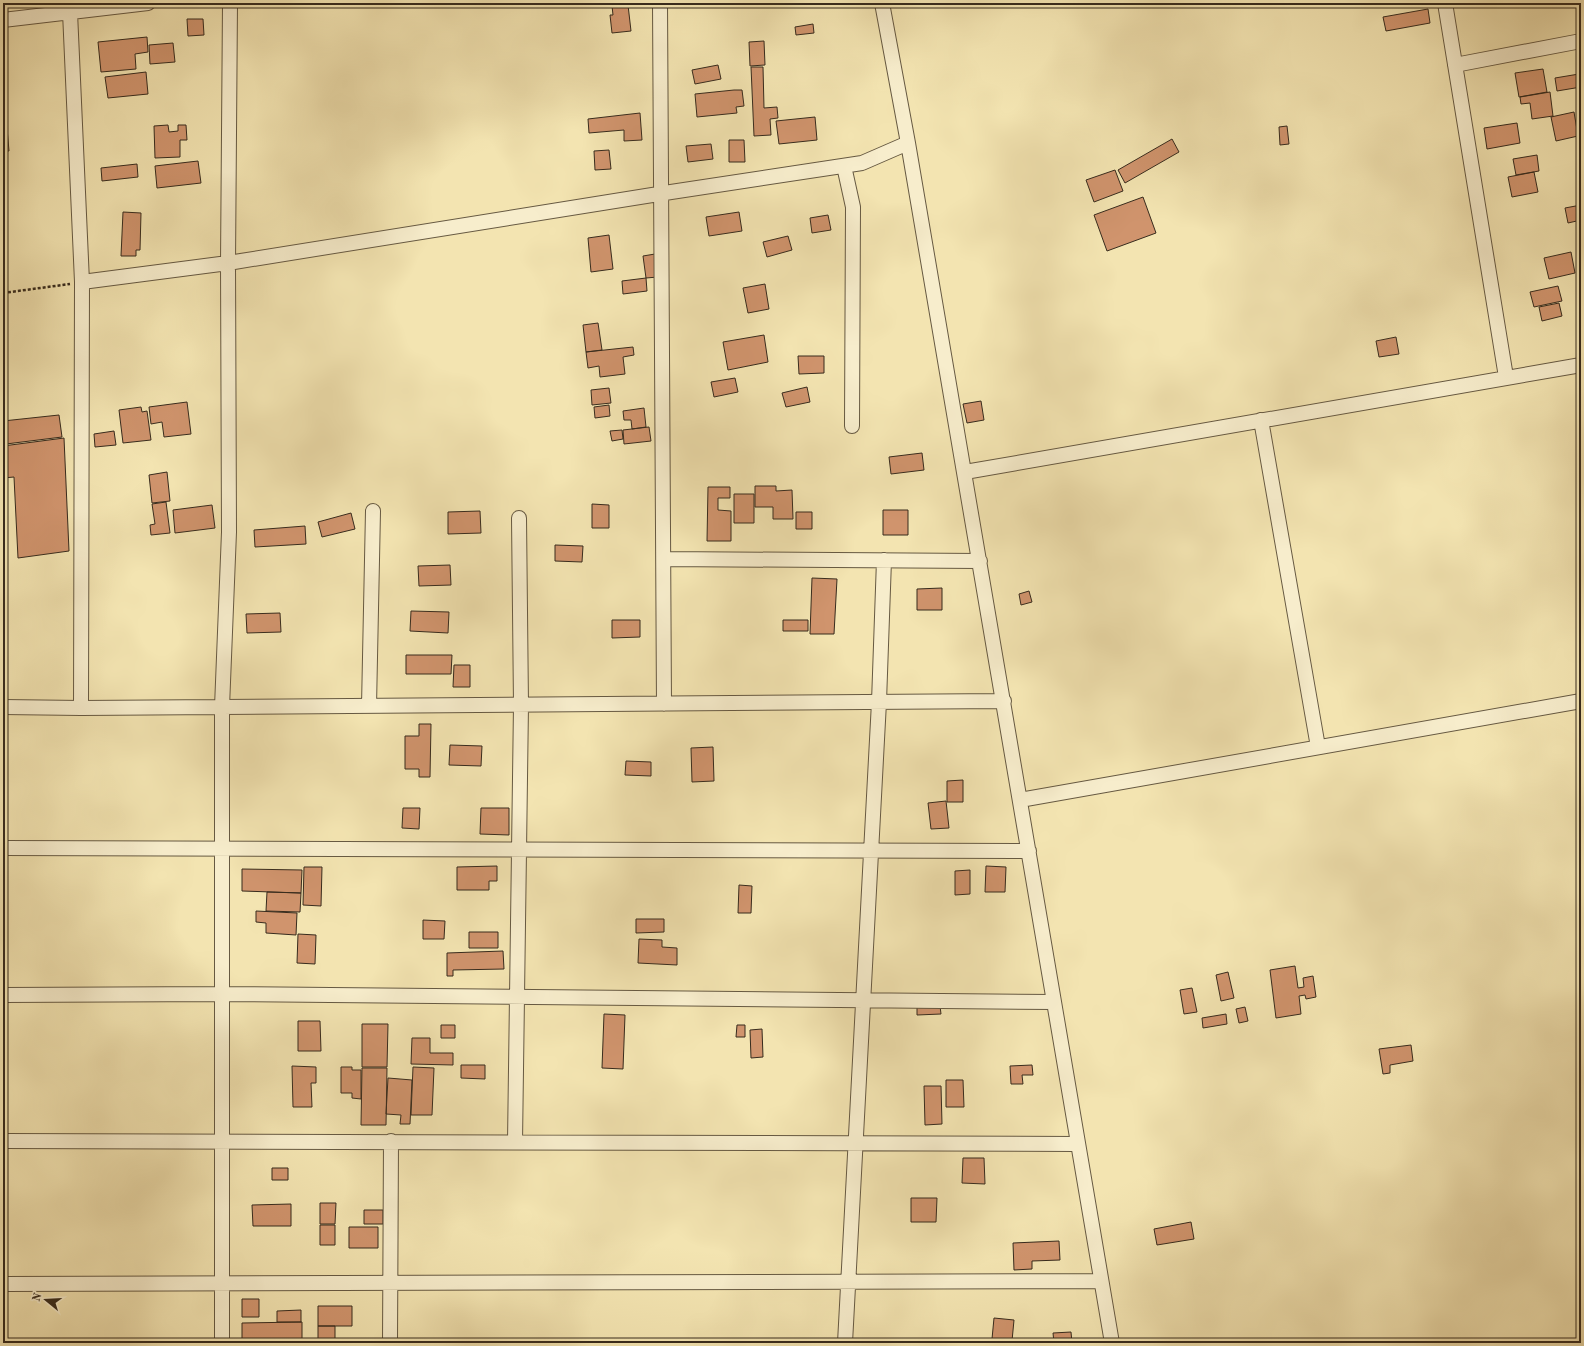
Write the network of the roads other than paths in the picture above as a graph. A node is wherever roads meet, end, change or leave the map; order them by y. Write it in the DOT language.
graph roads {
  1 [pos="148,3"];
  2 [pos="230,3"];
  3 [pos="660,3"];
  4 [pos="882,3"];
  5 [pos="1445,3"];
  6 [pos="70,12"];
  7 [pos="3,20"];
  8 [pos="1581,41"];
  9 [pos="1455,65"];
  10 [pos="908,143"];
  11 [pos="844,166"];
  12 [pos="662,193"];
  13 [pos="228,263"];
  14 [pos="82,282"];
  15 [pos="1581,364"];
  16 [pos="1506,377"];
  17 [pos="1261,420"];
  18 [pos="852,426"];
  19 [pos="965,472"];
  20 [pos="373,511"];
  21 [pos="519,518"];
  22 [pos="664,559"];
  23 [pos="884,560"];
  24 [pos="980,561"];
  25 [pos="1004,701"];
  26 [pos="1581,701"];
  27 [pos="880,702"];
  28 [pos="664,704"];
  29 [pos="520,705"];
  30 [pos="368,706"];
  31 [pos="3,707"];
  32 [pos="222,707"];
  33 [pos="81,708"];
  34 [pos="1318,747"];
  35 [pos="1020,800"];
  36 [pos="3,848"];
  37 [pos="222,848"];
  38 [pos="519,849"];
  39 [pos="871,850"];
  40 [pos="1029,851"];
  41 [pos="222,994"];
  42 [pos="3,995"];
  43 [pos="517,997"];
  44 [pos="863,1001"];
  45 [pos="1054,1002"];
  46 [pos="3,1141"];
  47 [pos="222,1141"];
  48 [pos="391,1141"];
  49 [pos="515,1142"];
  50 [pos="856,1143"];
  51 [pos="1078,1144"];
  52 [pos="1101,1281"];
  53 [pos="848,1282"];
  54 [pos="390,1283"];
  55 [pos="3,1284"];
  56 [pos="222,1284"];
  57 [pos="222,1343"];
  58 [pos="390,1343"];
  59 [pos="845,1343"];
  60 [pos="1112,1343"];
  1 -- 6 [label="street"];
  2 -- 13 [label="street"];
  3 -- 12 [label="street"];
  4 -- 10 [label="street"];
  5 -- 9 [label="street"];
  6 -- 7 [label="street"];
  6 -- 14 [label="street"];
  8 -- 9 [label="street"];
  9 -- 16 [label="street"];
  10 -- 11 [label="street"];
  10 -- 19 [label="street"];
  11 -- 12 [label="street"];
  11 -- 18 [label="street"];
  12 -- 13 [label="street"];
  12 -- 22 [label="street"];
  13 -- 14 [label="street"];
  13 -- 32 [label="street"];
  14 -- 33 [label="street"];
  15 -- 16 [label="street"];
  16 -- 17 [label="street"];
  17 -- 19 [label="street"];
  17 -- 34 [label="street"];
  19 -- 24 [label="street"];
  20 -- 30 [label="street"];
  21 -- 29 [label="street"];
  22 -- 23 [label="street"];
  22 -- 28 [label="street"];
  23 -- 24 [label="street"];
  23 -- 27 [label="street"];
  24 -- 25 [label="street"];
  25 -- 27 [label="street"];
  25 -- 35 [label="street"];
  26 -- 34 [label="street"];
  27 -- 28 [label="street"];
  27 -- 39 [label="street"];
  28 -- 29 [label="street"];
  29 -- 30 [label="street"];
  29 -- 38 [label="street"];
  30 -- 32 [label="street"];
  31 -- 33 [label="street"];
  32 -- 33 [label="street"];
  32 -- 37 [label="street"];
  34 -- 35 [label="street"];
  35 -- 40 [label="street"];
  36 -- 37 [label="street"];
  37 -- 38 [label="street"];
  37 -- 41 [label="street"];
  38 -- 39 [label="street"];
  38 -- 43 [label="street"];
  39 -- 40 [label="street"];
  39 -- 44 [label="street"];
  40 -- 45 [label="street"];
  41 -- 42 [label="street"];
  41 -- 43 [label="street"];
  41 -- 47 [label="street"];
  43 -- 44 [label="street"];
  43 -- 49 [label="street"];
  44 -- 45 [label="street"];
  44 -- 50 [label="street"];
  45 -- 51 [label="street"];
  46 -- 47 [label="street"];
  47 -- 48 [label="street"];
  47 -- 56 [label="street"];
  48 -- 49 [label="street"];
  48 -- 54 [label="street"];
  49 -- 50 [label="street"];
  50 -- 51 [label="street"];
  50 -- 53 [label="street"];
  51 -- 52 [label="street"];
  52 -- 53 [label="street"];
  52 -- 60 [label="street"];
  53 -- 54 [label="street"];
  53 -- 59 [label="street"];
  54 -- 56 [label="street"];
  54 -- 58 [label="street"];
  55 -- 56 [label="street"];
  56 -- 57 [label="street"];
}
